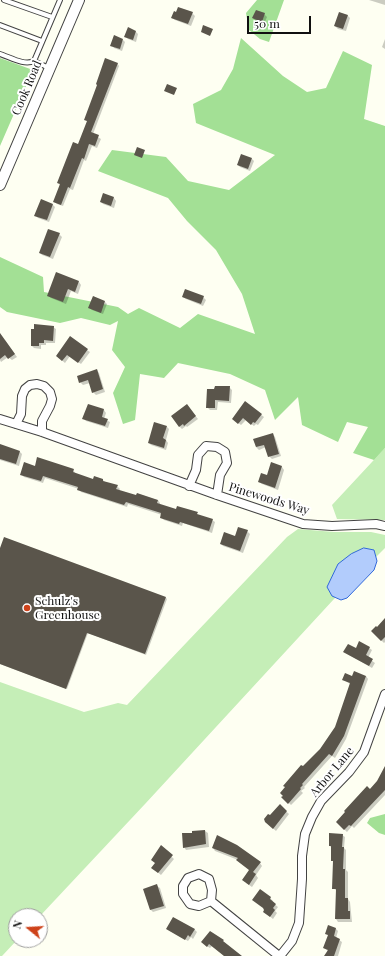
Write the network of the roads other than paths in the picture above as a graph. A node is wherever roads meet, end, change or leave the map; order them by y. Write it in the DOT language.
graph roads {
  1 [pos="4,0"];
  2 [pos="60,0"];
  3 [pos="79,0"];
  4 [pos="52,17"];
  5 [pos="0,25"];
  6 [pos="42,41"];
  7 [pos="0,54"];
  8 [pos="34,61"];
  9 [pos="50,68"];
  10 [pos="0,185"];
  11 [pos="0,419"];
  12 [pos="16,424"];
  13 [pos="42,432"];
  14 [pos="189,486"];
  15 [pos="217,496"];
  16 [pos="385,526"];
  17 [pos="385,694"];
  18 [pos="211,901"];
  19 [pos="280,956"];
  1 -- 4 [label="lane"];
  2 -- 4 [label="lane"];
  3 -- 9 [label="street, Cook Road"];
  4 -- 6 [label="lane"];
  5 -- 6 [label="lane"];
  6 -- 8 [label="lane"];
  7 -- 8 [label="lane"];
  8 -- 9 [label="lane"];
  9 -- 10 [label="street, Cook Road"];
  11 -- 12 [label="street, Pinewoods Way"];
  12 -- 13 [label="street, Pinewoods Way"];
  12 -- 13 [label="street"];
  13 -- 14 [label="street, Pinewoods Way"];
  14 -- 15 [label="street, Pinewoods Way"];
  14 -- 15 [label="street, Pinewoods Way"];
  15 -- 16 [label="street, Pinewoods Way"];
  17 -- 19 [label="street, Arbor Lane"];
  18 -- 19 [label="street"];
}
